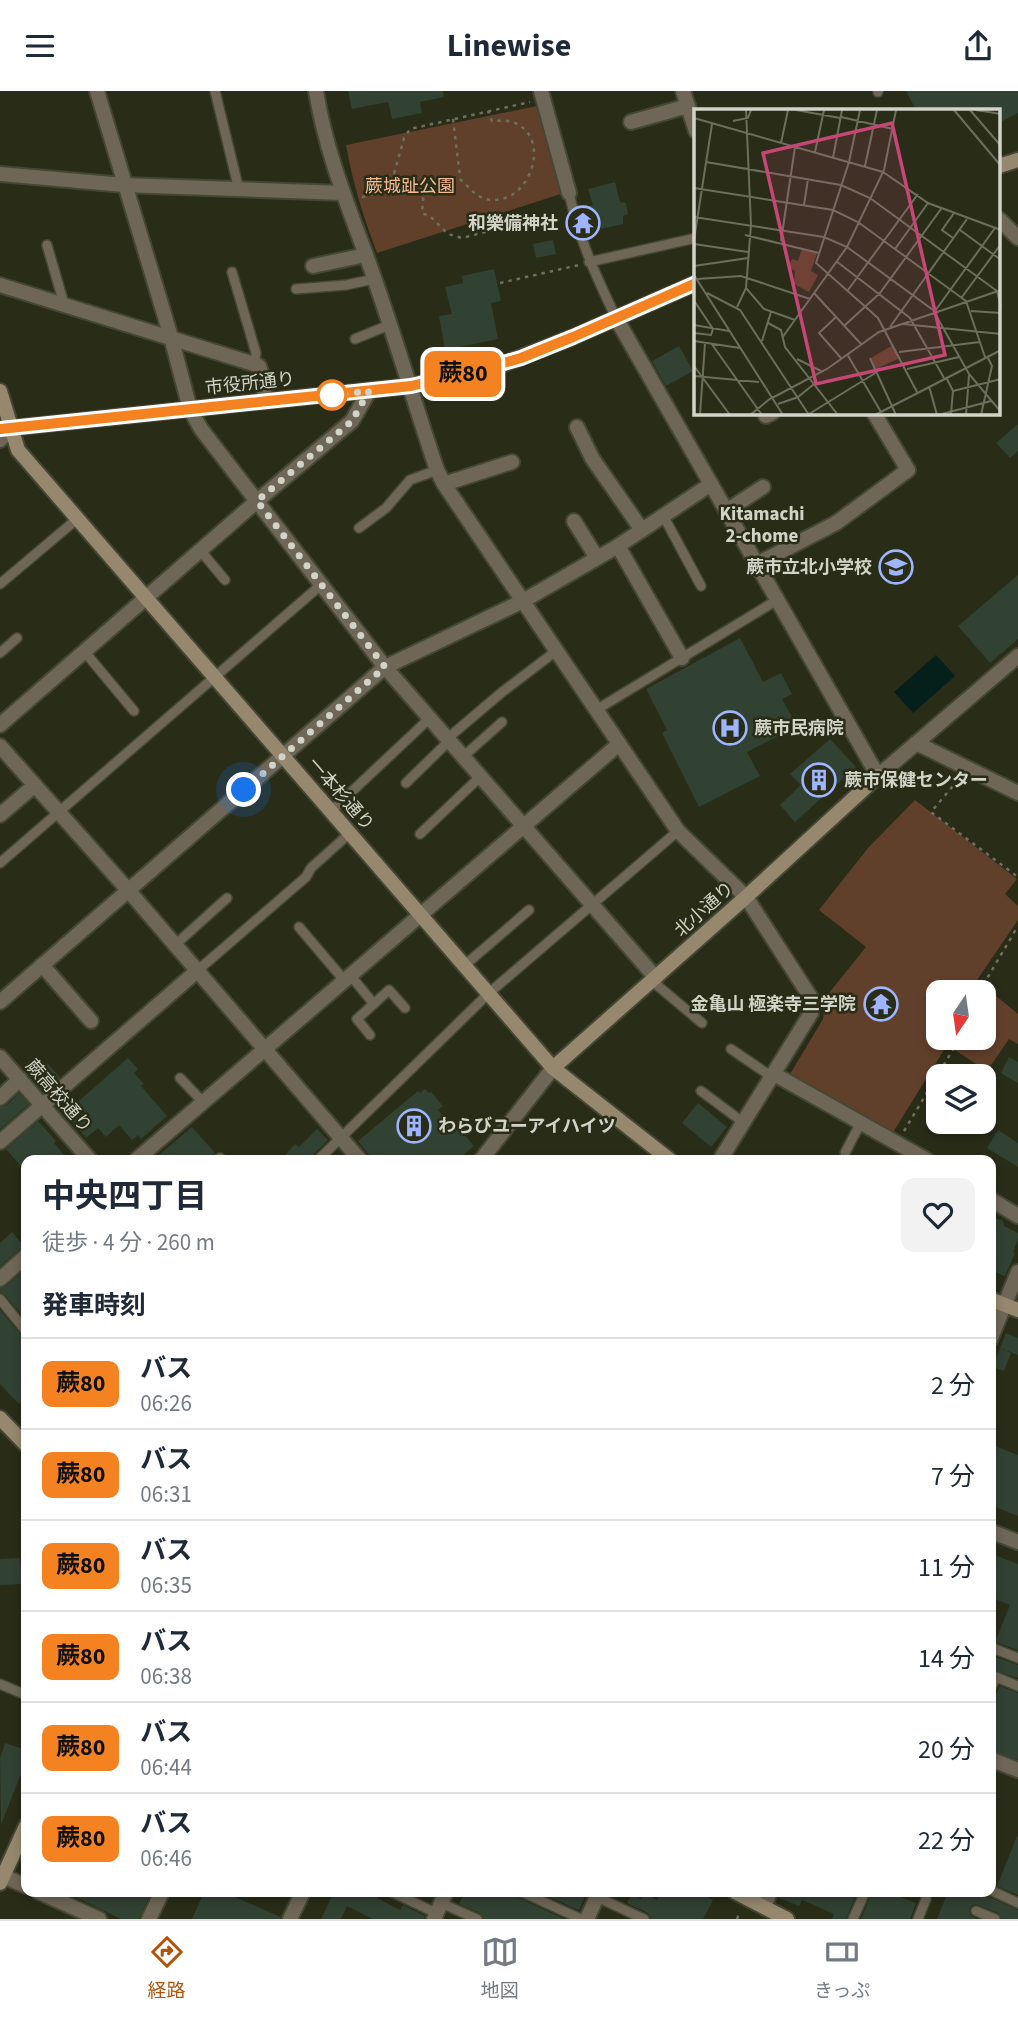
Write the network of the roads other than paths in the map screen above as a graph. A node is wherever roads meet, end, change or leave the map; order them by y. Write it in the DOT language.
graph roads {
  1 [pos="97,91"];
  2 [pos="215,91"];
  3 [pos="316,91"];
  4 [pos="683,91"];
  5 [pos="542,95"];
  6 [pos="688,106"];
  7 [pos="631,122"];
  8 [pos="694,125"];
  9 [pos="0,174"];
  10 [pos="124,185"];
  11 [pos="239,190"];
  12 [pos="569,193"];
  13 [pos="344,197"];
  14 [pos="1000,221"];
  15 [pos="694,238"];
  16 [pos="1018,238"];
  17 [pos="47,245"];
  18 [pos="366,255"];
  19 [pos="589,263"];
  20 [pos="313,266"];
  21 [pos="232,272"];
  22 [pos="374,279"];
  23 [pos="694,284"];
  24 [pos="0,285"];
  25 [pos="296,289"];
  26 [pos="64,305"];
  27 [pos="617,318"];
  28 [pos="389,325"];
  29 [pos="171,337"];
  30 [pos="355,338"];
  31 [pos="254,364"];
  32 [pos="411,386"];
  33 [pos="0,391"];
  34 [pos="369,391"];
  35 [pos="265,401"];
  36 [pos="190,409"];
  37 [pos="875,415"];
  38 [pos="578,427"];
  39 [pos="6,429"];
  40 [pos="0,440"];
  41 [pos="512,461"];
  42 [pos="437,470"];
  43 [pos="444,484"];
  44 [pos="711,484"];
  45 [pos="763,487"];
  46 [pos="257,501"];
  47 [pos="726,511"];
  48 [pos="664,517"];
  49 [pos="77,519"];
  50 [pos="574,521"];
  51 [pos="359,528"];
  52 [pos="642,530"];
  53 [pos="618,546"];
  54 [pos="200,550"];
  55 [pos="597,558"];
  56 [pos="757,565"];
  57 [pos="225,580"];
  58 [pos="0,584"];
  59 [pos="322,585"];
  60 [pos="701,586"];
  61 [pos="145,598"];
  62 [pos="777,600"];
  63 [pos="523,601"];
  64 [pos="17,638"];
  65 [pos="84,651"];
  66 [pos="556,651"];
  67 [pos="0,653"];
  68 [pos="1018,656"];
  69 [pos="682,658"];
  70 [pos="385,667"];
  71 [pos="215,678"];
  72 [pos="134,711"];
  73 [pos="596,711"];
  74 [pos="430,718"];
  75 [pos="502,722"];
  76 [pos="0,725"];
  77 [pos="449,739"];
  78 [pos="916,743"];
  79 [pos="619,744"];
  80 [pos="0,745"];
  81 [pos="283,756"];
  82 [pos="464,756"];
  83 [pos="481,776"];
  84 [pos="878,776"];
  85 [pos="406,783"];
  86 [pos="35,785"];
  87 [pos="1018,793"];
  88 [pos="331,811"];
  89 [pos="59,812"];
  90 [pos="0,815"];
  91 [pos="523,825"];
  92 [pos="678,831"];
  93 [pos="350,833"];
  94 [pos="420,834"];
  95 [pos="0,863"];
  96 [pos="128,890"];
  97 [pos="746,897"];
  98 [pos="227,898"];
  99 [pos="592,904"];
  100 [pos="529,910"];
  101 [pos="421,914"];
  102 [pos="299,927"];
  103 [pos="175,945"];
  104 [pos="42,965"];
  105 [pos="465,965"];
  106 [pos="197,971"];
  107 [pos="347,977"];
  108 [pos="654,979"];
  109 [pos="489,993"];
  110 [pos="0,1002"];
  111 [pos="374,1004"];
  112 [pos="405,1008"];
  113 [pos="90,1021"];
  114 [pos="702,1023"];
  115 [pos="370,1035"];
  116 [pos="264,1049"];
  117 [pos="731,1049"];
  118 [pos="0,1057"];
  119 [pos="553,1068"];
  120 [pos="773,1075"];
  121 [pos="180,1078"];
  122 [pos="20,1079"];
  123 [pos="701,1091"];
  124 [pos="0,1098"];
  125 [pos="203,1103"];
  126 [pos="42,1105"];
  127 [pos="861,1122"];
  128 [pos="744,1123"];
  129 [pos="341,1138"];
  130 [pos="0,1142"];
  131 [pos="845,1153"];
  132 [pos="86,1155"];
  133 [pos="142,1155"];
  134 [pos="323,1155"];
  135 [pos="356,1155"];
  136 [pos="485,1155"];
  137 [pos="664,1155"];
  138 [pos="723,1155"];
  139 [pos="919,1155"];
  140 [pos="996,1203"];
  141 [pos="1018,1216"];
  142 [pos="21,1260"];
  143 [pos="1018,1272"];
  144 [pos="0,1279"];
  145 [pos="0,1299"];
  146 [pos="1011,1307"];
  147 [pos="21,1325"];
  148 [pos="996,1331"];
  149 [pos="0,1418"];
  150 [pos="21,1439"];
  151 [pos="996,1533"];
  152 [pos="1018,1542"];
  153 [pos="996,1649"];
  154 [pos="1018,1658"];
  155 [pos="996,1678"];
  156 [pos="0,1685"];
  157 [pos="1018,1686"];
  158 [pos="21,1693"];
  159 [pos="996,1761"];
  160 [pos="1018,1770"];
  161 [pos="21,1837"];
  162 [pos="2,1879"];
  163 [pos="21,1885"];
  164 [pos="996,1893"];
  165 [pos="49,1897"];
  166 [pos="160,1897"];
  167 [pos="301,1897"];
  168 [pos="408,1897"];
  169 [pos="533,1897"];
  170 [pos="597,1897"];
  171 [pos="602,1897"];
  172 [pos="745,1897"];
  173 [pos="768,1897"];
  174 [pos="863,1897"];
  175 [pos="926,1899"];
  176 [pos="1018,1903"];
  177 [pos="439,1907"];
  178 [pos="764,1907"];
  179 [pos="976,1911"];
  180 [pos="99,1919"];
  181 [pos="149,1919"];
  182 [pos="290,1919"];
  183 [pos="477,1919"];
  184 [pos="584,1919"];
  185 [pos="644,1919"];
  186 [pos="787,1919"];
  187 [pos="853,1919"];
  188 [pos="918,1919"];
  189 [pos="995,1919"];
  1 -- 10 [label="street"];
  2 -- 11 [label="lane"];
  3 -- 13 [label="street"];
  4 -- 6 [label="street"];
  5 -- 12 [label="street"];
  6 -- 7 [label="street"];
  6 -- 8 [label="street"];
  9 -- 10 [label="street"];
  10 -- 11 [label="street"];
  10 -- 29 [label="street"];
  11 -- 13 [label="street"];
  12 -- 19 [label="lane"];
  13 -- 18 [label="street"];
  14 -- 16 [label="street"];
  15 -- 19 [label="lane"];
  17 -- 26 [label="lane"];
  18 -- 20 [label="street"];
  18 -- 22 [label="street"];
  19 -- 27 [label="lane"];
  21 -- 31 [label="lane"];
  22 -- 25 [label="lane"];
  22 -- 28 [label="street"];
  23 -- 27 [label="street, 市役所通り"];
  24 -- 26 [label="street"];
  26 -- 29 [label="street"];
  27 -- 32 [label="street, 市役所通り"];
  27 -- 44 [label="street"];
  28 -- 30 [label="lane"];
  28 -- 32 [label="street"];
  29 -- 31 [label="street"];
  29 -- 36 [label="street"];
  31 -- 35 [label="street"];
  32 -- 34 [label="street, 市役所通り"];
  32 -- 42 [label="street"];
  33 -- 39 [label="street, 一本杉通り"];
  34 -- 35 [label="street, 市役所通り"];
  34 -- 46 [label="street"];
  35 -- 36 [label="street, 市役所通り"];
  36 -- 39 [label="street, 市役所通り"];
  36 -- 46 [label="street"];
  37 -- 56 [label="street"];
  38 -- 52 [label="street"];
  39 -- 40 [label="street"];
  39 -- 49 [label="street, 一本杉通り"];
  41 -- 43 [label="street"];
  42 -- 43 [label="street"];
  42 -- 51 [label="lane"];
  43 -- 63 [label="street"];
  44 -- 47 [label="street"];
  44 -- 48 [label="street"];
  45 -- 47 [label="street"];
  46 -- 54 [label="street"];
  46 -- 59 [label="street"];
  47 -- 56 [label="street"];
  48 -- 52 [label="street"];
  48 -- 60 [label="lane"];
  49 -- 58 [label="lane"];
  49 -- 61 [label="street, 一本杉通り"];
  50 -- 55 [label="street"];
  52 -- 53 [label="street"];
  53 -- 55 [label="street"];
  53 -- 69 [label="street"];
  54 -- 57 [label="lane"];
  54 -- 61 [label="street"];
  55 -- 63 [label="street"];
  56 -- 62 [label="street"];
  59 -- 70 [label="street"];
  59 -- 71 [label="lane"];
  61 -- 65 [label="street"];
  61 -- 71 [label="street, 一本杉通り"];
  62 -- 69 [label="lane"];
  62 -- 84 [label="street"];
  63 -- 66 [label="street"];
  63 -- 70 [label="street"];
  64 -- 67 [label="lane"];
  65 -- 72 [label="lane"];
  65 -- 76 [label="street"];
  66 -- 73 [label="street"];
  66 -- 77 [label="lane"];
  68 -- 78 [label="street"];
  69 -- 73 [label="lane"];
  70 -- 74 [label="street"];
  70 -- 81 [label="street"];
  71 -- 81 [label="street, 一本杉通り"];
  71 -- 89 [label="lane"];
  73 -- 79 [label="street"];
  74 -- 77 [label="street"];
  74 -- 88 [label="lane"];
  75 -- 82 [label="lane"];
  77 -- 82 [label="street"];
  77 -- 85 [label="lane"];
  78 -- 84 [label="street"];
  78 -- 87 [label="street"];
  79 -- 91 [label="street"];
  79 -- 92 [label="street"];
  80 -- 86 [label="street"];
  81 -- 88 [label="street, 一本杉通り"];
  81 -- 96 [label="street"];
  82 -- 83 [label="street"];
  83 -- 91 [label="street"];
  83 -- 94 [label="lane"];
  84 -- 97 [label="street, 北小通り"];
  86 -- 89 [label="street"];
  86 -- 90 [label="street"];
  88 -- 93 [label="street, 一本杉通り"];
  89 -- 95 [label="lane"];
  89 -- 96 [label="street"];
  91 -- 99 [label="street"];
  91 -- 101 [label="street"];
  92 -- 97 [label="street"];
  92 -- 99 [label="lane"];
  93 -- 101 [label="street, 一本杉通り"];
  93 -- 106 [label="lane"];
  96 -- 103 [label="street"];
  96 -- 104 [label="street"];
  97 -- 108 [label="street, 北小通り"];
  97 -- 120 [label="street"];
  98 -- 103 [label="lane"];
  99 -- 108 [label="street"];
  99 -- 109 [label="lane"];
  100 -- 105 [label="lane"];
  101 -- 105 [label="street, 一本杉通り"];
  101 -- 107 [label="street"];
  102 -- 107 [label="lane"];
  103 -- 106 [label="street"];
  104 -- 110 [label="street"];
  104 -- 113 [label="street"];
  105 -- 109 [label="street, 一本杉通り"];
  106 -- 116 [label="street"];
  106 -- 126 [label="street"];
  107 -- 111 [label="lane"];
  107 -- 116 [label="street"];
  108 -- 114 [label="lane"];
  108 -- 119 [label="street, 北小通り"];
  109 -- 119 [label="street, 一本杉通り"];
  109 -- 129 [label="lane"];
  111 -- 112 [label="lane"];
  111 -- 115 [label="lane"];
  116 -- 125 [label="street"];
  116 -- 129 [label="street"];
  117 -- 120 [label="lane"];
  118 -- 122 [label="street, 蕨高校通り"];
  119 -- 136 [label="street"];
  119 -- 137 [label="street, 一本杉通り"];
  120 -- 127 [label="street"];
  120 -- 128 [label="street"];
  121 -- 125 [label="lane"];
  122 -- 124 [label="street"];
  122 -- 126 [label="street, 蕨高校通り"];
  123 -- 128 [label="lane"];
  125 -- 133 [label="street"];
  126 -- 130 [label="street"];
  126 -- 132 [label="street, 蕨高校通り"];
  127 -- 131 [label="lane"];
  127 -- 139 [label="street"];
  128 -- 138 [label="street"];
  129 -- 134 [label="lane"];
  129 -- 135 [label="street"];
  140 -- 141 [label="street"];
  142 -- 144 [label="street"];
  143 -- 146 [label="street"];
  145 -- 147 [label="lane"];
  146 -- 148 [label="street"];
  149 -- 150 [label="street"];
  151 -- 152 [label="street"];
  153 -- 154 [label="lane"];
  155 -- 157 [label="lane"];
  156 -- 158 [label="lane"];
  159 -- 160 [label="street"];
  161 -- 162 [label="street"];
  162 -- 163 [label="street"];
  164 -- 176 [label="lane"];
  165 -- 180 [label="street"];
  166 -- 181 [label="street"];
  167 -- 182 [label="street"];
  168 -- 177 [label="lane"];
  169 -- 184 [label="lane"];
  170 -- 184 [label="street"];
  171 -- 185 [label="lane"];
  172 -- 178 [label="street"];
  173 -- 178 [label="street"];
  174 -- 187 [label="lane"];
  175 -- 188 [label="lane"];
  177 -- 183 [label="lane"];
  178 -- 186 [label="street"];
  179 -- 189 [label="lane"];
}
